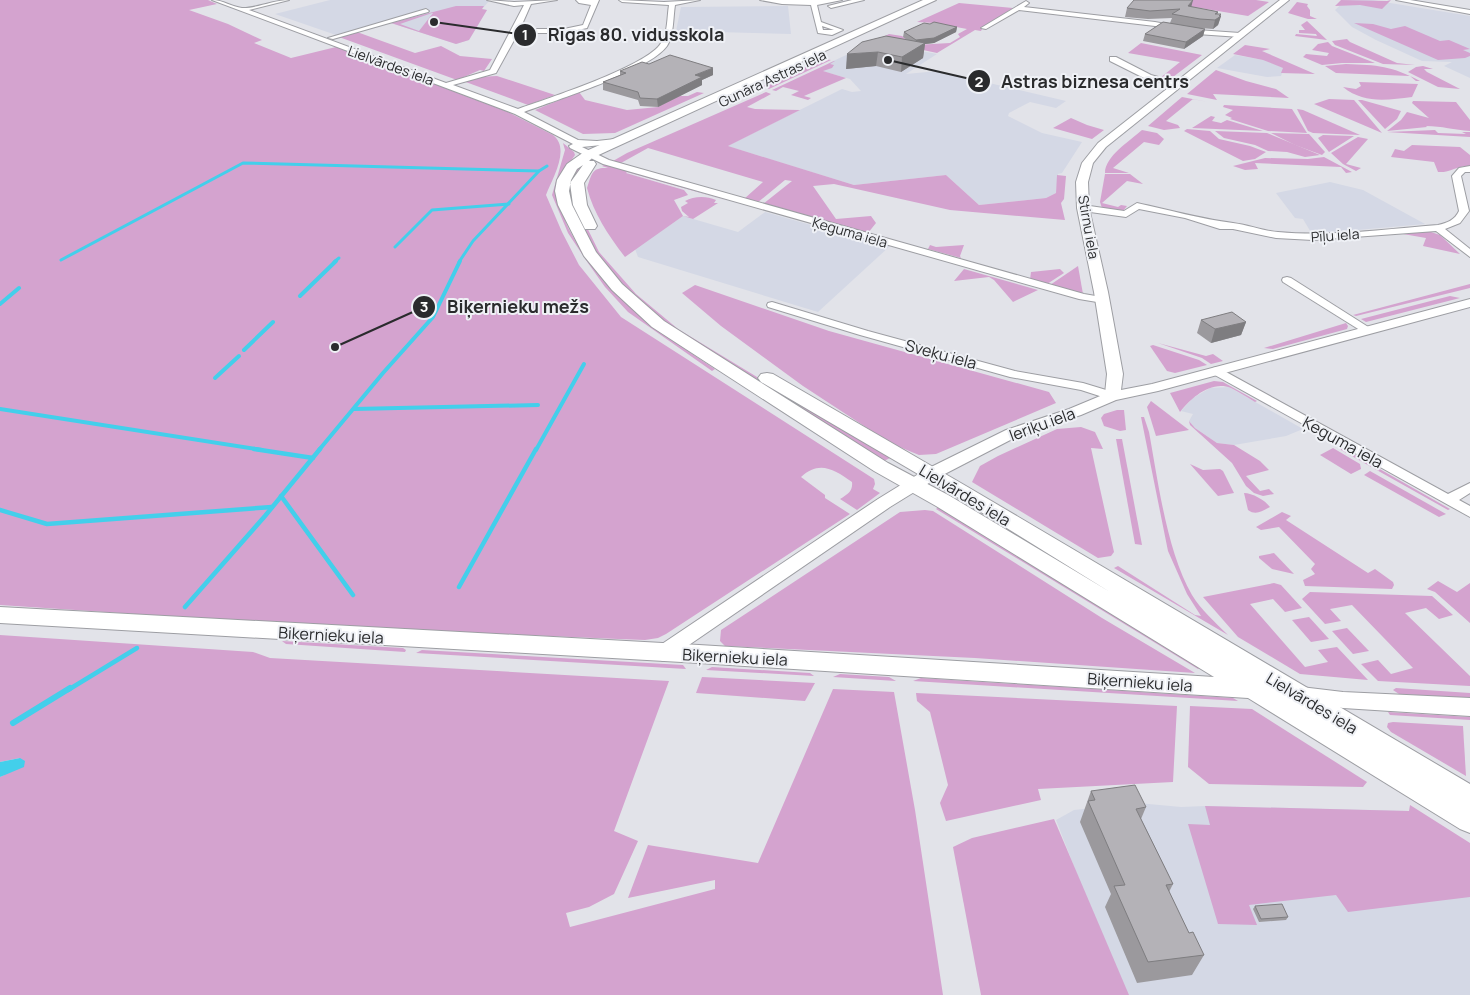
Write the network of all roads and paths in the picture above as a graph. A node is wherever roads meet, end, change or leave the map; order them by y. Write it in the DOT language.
graph roads {
  1 [pos="215,0"];
  2 [pos="286,0"];
  3 [pos="490,0"];
  4 [pos="579,0"];
  5 [pos="622,0"];
  6 [pos="697,0"];
  7 [pos="763,0"];
  8 [pos="839,0"];
  9 [pos="861,0"];
  10 [pos="1031,0"];
  11 [pos="1285,0"];
  12 [pos="1399,0"];
  13 [pos="273,1"];
  14 [pos="595,1"];
  15 [pos="554,2"];
  16 [pos="932,2"];
  17 [pos="672,4"];
  18 [pos="830,4"];
  19 [pos="527,6"];
  20 [pos="815,6"];
  21 [pos="1018,8"];
  22 [pos="243,10"];
  23 [pos="426,11"];
  24 [pos="1470,12"];
  25 [pos="818,24"];
  26 [pos="984,28"];
  27 [pos="515,31"];
  28 [pos="331,38"];
  29 [pos="1237,38"];
  30 [pos="1113,59"];
  31 [pos="1179,84"];
  32 [pos="447,85"];
  33 [pos="518,112"];
  34 [pos="657,127"];
  35 [pos="621,140"];
  36 [pos="585,152"];
  37 [pos="1470,169"];
  38 [pos="1083,208"];
  39 [pos="1438,228"];
  40 [pos="1470,254"];
  41 [pos="1287,280"];
  42 [pos="1103,300"];
  43 [pos="1470,302"];
  44 [pos="772,305"];
  45 [pos="1367,330"];
  46 [pos="1217,371"];
  47 [pos="1112,396"];
  48 [pos="922,479"];
  49 [pos="1470,487"];
  50 [pos="1448,500"];
  51 [pos="1470,512"];
  52 [pos="0,615"];
  53 [pos="663,653"];
  54 [pos="1254,689"];
  55 [pos="1298,695"];
  56 [pos="1470,707"];
  57 [pos="1470,798"];
  58 [pos="1470,821"];
  1 -- 22 [label="street, Lielvārdes iela"];
  2 -- 13 [label="street"];
  3 -- 19 [label="street"];
  4 -- 14 [label="street"];
  5 -- 17 [label="street"];
  6 -- 17 [label="street"];
  7 -- 20 [label="street"];
  8 -- 18 [label="street"];
  9 -- 18 [label="street"];
  10 -- 21 [label="street"];
  11 -- 29 [label="street, Stirnu iela"];
  12 -- 24 [label="street"];
  13 -- 22 [label="street"];
  14 -- 27 [label="street"];
  15 -- 19 [label="street"];
  16 -- 34 [label="main road, Gunāra Astras iela"];
  17 -- 33 [label="street"];
  18 -- 20 [label="street"];
  19 -- 27 [label="street"];
  20 -- 25 [label="street"];
  21 -- 26 [label="street"];
  21 -- 29 [label="street"];
  22 -- 32 [label="street, Lielvārdes iela"];
  23 -- 28 [label="street"];
  27 -- 32 [label="street"];
  29 -- 31 [label="street, Stirnu iela"];
  30 -- 31 [label="street"];
  31 -- 38 [label="street, Stirnu iela"];
  32 -- 33 [label="street, Lielvārdes iela"];
  33 -- 36 [label="street, Lielvārdes iela"];
  34 -- 35 [label="main road, Gunāra Astras iela"];
  34 -- 36 [label="main road, Gunāra Astras iela"];
  35 -- 36 [label="main road, Gunāra Astras iela"];
  35 -- 36 [label="street, Gunāra Astras iela"];
  36 -- 42 [label="street, Ķeguma iela"];
  36 -- 48 [label="main road, Lielvārdes iela"];
  36 -- 48 [label="main road, Lielvārdes iela"];
  37 -- 39 [label="street"];
  38 -- 39 [label="street, Pīļu iela"];
  38 -- 42 [label="street, Stirnu iela"];
  39 -- 40 [label="street"];
  41 -- 45 [label="street"];
  42 -- 47 [label="street, Stirnu iela"];
  43 -- 45 [label="street, Ieriķu iela"];
  44 -- 47 [label="street, Sveķu iela"];
  45 -- 46 [label="street, Ieriķu iela"];
  46 -- 47 [label="street, Ieriķu iela"];
  46 -- 50 [label="street, Ķeguma iela"];
  47 -- 48 [label="street, Ieriķu iela"];
  48 -- 53 [label="street, Ieriķu iela"];
  48 -- 54 [label="main road, Lielvārdes iela"];
  48 -- 55 [label="main road, Lielvārdes iela"];
  49 -- 50 [label="street"];
  50 -- 51 [label="street, Ķeguma iela"];
  52 -- 53 [label="main road, Biķernieku iela"];
  53 -- 54 [label="main road, Biķernieku iela"];
  54 -- 55 [label="main road, Biķernieku iela"];
  54 -- 58 [label="main road, Lielvārdes iela"];
  55 -- 56 [label="street, Biķernieku iela"];
  55 -- 57 [label="main road, Lielvārdes iela"];
}
